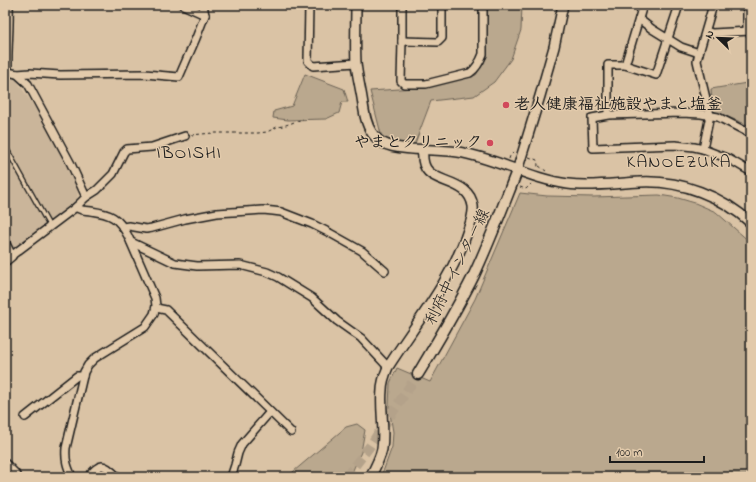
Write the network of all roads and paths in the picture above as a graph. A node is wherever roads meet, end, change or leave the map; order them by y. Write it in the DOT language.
graph roads {
  1 [pos="9,5"];
  2 [pos="183,5"];
  3 [pos="203,5"];
  4 [pos="309,5"];
  5 [pos="356,5"];
  6 [pos="402,5"];
  7 [pos="442,5"];
  8 [pos="483,5"];
  9 [pos="563,5"];
  10 [pos="643,5"];
  11 [pos="678,5"];
  12 [pos="713,5"];
  13 [pos="748,9"];
  14 [pos="205,15"];
  15 [pos="639,19"];
  16 [pos="706,31"];
  17 [pos="749,31"];
  18 [pos="668,39"];
  19 [pos="402,41"];
  20 [pos="699,53"];
  21 [pos="356,63"];
  22 [pos="625,65"];
  23 [pos="17,74"];
  24 [pos="608,115"];
  25 [pos="710,115"];
  26 [pos="303,119"];
  27 [pos="751,134"];
  28 [pos="185,136"];
  29 [pos="5,146"];
  30 [pos="703,149"];
  31 [pos="423,150"];
  32 [pos="517,153"];
  33 [pos="528,157"];
  34 [pos="509,159"];
  35 [pos="517,171"];
  36 [pos="536,171"];
  37 [pos="751,172"];
  38 [pos="532,183"];
  39 [pos="518,186"];
  40 [pos="86,197"];
  41 [pos="76,207"];
  42 [pos="751,223"];
  43 [pos="50,227"];
  44 [pos="124,227"];
  45 [pos="131,242"];
  46 [pos="5,244"];
  47 [pos="8,258"];
  48 [pos="385,271"];
  49 [pos="156,308"];
  50 [pos="388,366"];
  51 [pos="418,374"];
  52 [pos="82,376"];
  53 [pos="270,412"];
  54 [pos="24,418"];
  55 [pos="291,432"];
  56 [pos="5,463"];
  57 [pos="17,477"];
  58 [pos="72,477"];
  59 [pos="88,477"];
  60 [pos="118,477"];
  61 [pos="231,477"];
  62 [pos="370,477"];
  1 -- 23 [label="street"];
  2 -- 14 [label="street"];
  3 -- 14 [label="street"];
  4 -- 21 [label="street"];
  5 -- 21 [label="street"];
  6 -- 19 [label="street"];
  7 -- 19 [label="street"];
  8 -- 19 [label="street"];
  9 -- 35 [label="street"];
  10 -- 15 [label="street"];
  11 -- 18 [label="street"];
  12 -- 16 [label="street"];
  13 -- 17 [label="street"];
  14 -- 23 [label="street"];
  15 -- 18 [label="street"];
  15 -- 22 [label="street"];
  16 -- 17 [label="street"];
  16 -- 20 [label="street"];
  18 -- 20 [label="street"];
  18 -- 22 [label="street"];
  20 -- 25 [label="street"];
  21 -- 31 [label="street"];
  22 -- 24 [label="street"];
  23 -- 40 [label="street"];
  24 -- 25 [label="street"];
  24 -- 30 [label="street"];
  25 -- 27 [label="street"];
  25 -- 30 [label="street"];
  26 -- 28 [label="path"];
  28 -- 40 [label="street"];
  29 -- 43 [label="lane"];
  30 -- 37 [label="street"];
  31 -- 35 [label="street"];
  31 -- 50 [label="street"];
  32 -- 34 [label="path"];
  33 -- 36 [label="path"];
  35 -- 42 [label="street"];
  35 -- 51 [label="main road, 利府中インター線"];
  38 -- 39 [label="path"];
  40 -- 41 [label="street"];
  41 -- 43 [label="street"];
  41 -- 44 [label="street"];
  43 -- 47 [label="street"];
  44 -- 45 [label="street"];
  44 -- 48 [label="street"];
  45 -- 49 [label="street"];
  45 -- 50 [label="street"];
  46 -- 47 [label="street"];
  49 -- 52 [label="street"];
  49 -- 53 [label="street"];
  50 -- 62 [label="street"];
  52 -- 54 [label="street"];
  52 -- 58 [label="street"];
  53 -- 55 [label="street"];
  53 -- 61 [label="street"];
  56 -- 57 [label="street"];
  59 -- 60 [label="street"];
}
